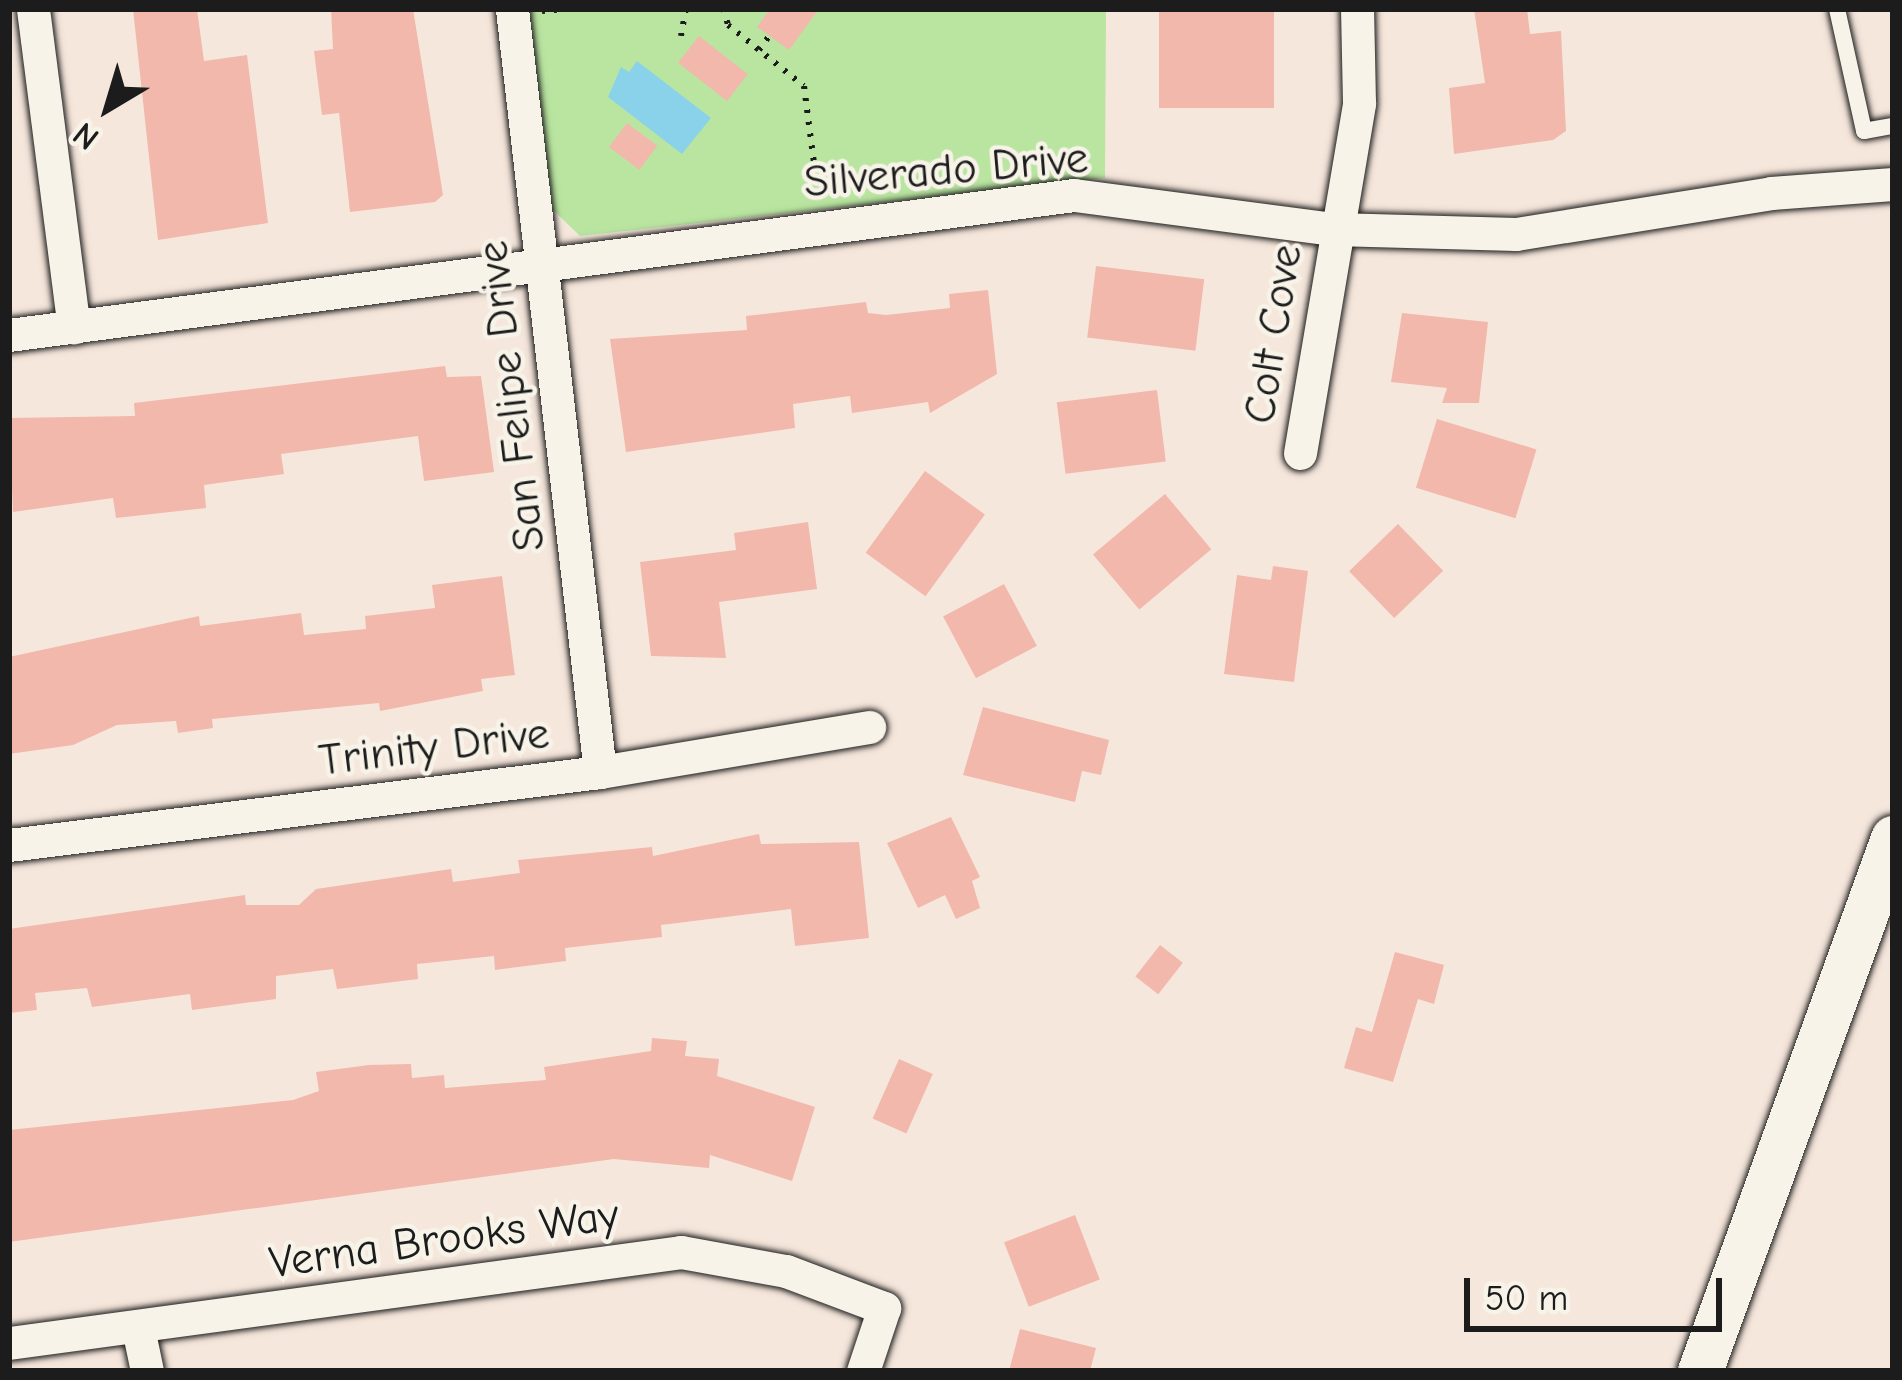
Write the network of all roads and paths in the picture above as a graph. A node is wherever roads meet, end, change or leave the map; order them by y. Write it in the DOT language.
graph roads {
  1 [pos="33,9"];
  2 [pos="512,9"];
  3 [pos="686,9"];
  4 [pos="724,9"];
  5 [pos="1357,9"];
  6 [pos="1837,9"];
  7 [pos="681,36"];
  8 [pos="770,36"];
  9 [pos="759,50"];
  10 [pos="820,89"];
  11 [pos="805,91"];
  12 [pos="1893,126"];
  13 [pos="1893,184"];
  14 [pos="819,204"];
  15 [pos="1334,229"];
  16 [pos="541,260"];
  17 [pos="74,327"];
  18 [pos="9,335"];
  19 [pos="1300,453"];
  20 [pos="869,727"];
  21 [pos="600,772"];
  22 [pos="1893,838"];
  23 [pos="9,844"];
  24 [pos="138,1328"];
  25 [pos="9,1343"];
  26 [pos="147,1371"];
  27 [pos="863,1371"];
  28 [pos="1700,1371"];
  1 -- 17 [label="street"];
  2 -- 16 [label="street, San Felipe Drive"];
  3 -- 7 [label="path"];
  4 -- 9 [label="path"];
  5 -- 15 [label="street, Colt Cove"];
  6 -- 12 [label="lane"];
  8 -- 9 [label="path"];
  9 -- 11 [label="path"];
  10 -- 11 [label="path"];
  11 -- 14 [label="path"];
  13 -- 15 [label="street, Silverado Drive"];
  15 -- 16 [label="street, Silverado Drive"];
  15 -- 19 [label="street, Colt Cove"];
  16 -- 17 [label="street, Silverado Drive"];
  16 -- 21 [label="street, San Felipe Drive"];
  17 -- 18 [label="street, Silverado Drive"];
  20 -- 21 [label="street, Trinity Drive"];
  21 -- 23 [label="street, Trinity Drive"];
  22 -- 28 [label="main road"];
  24 -- 25 [label="street, Verna Brooks Way"];
  24 -- 26 [label="street"];
  24 -- 27 [label="street, Verna Brooks Way"];
}
